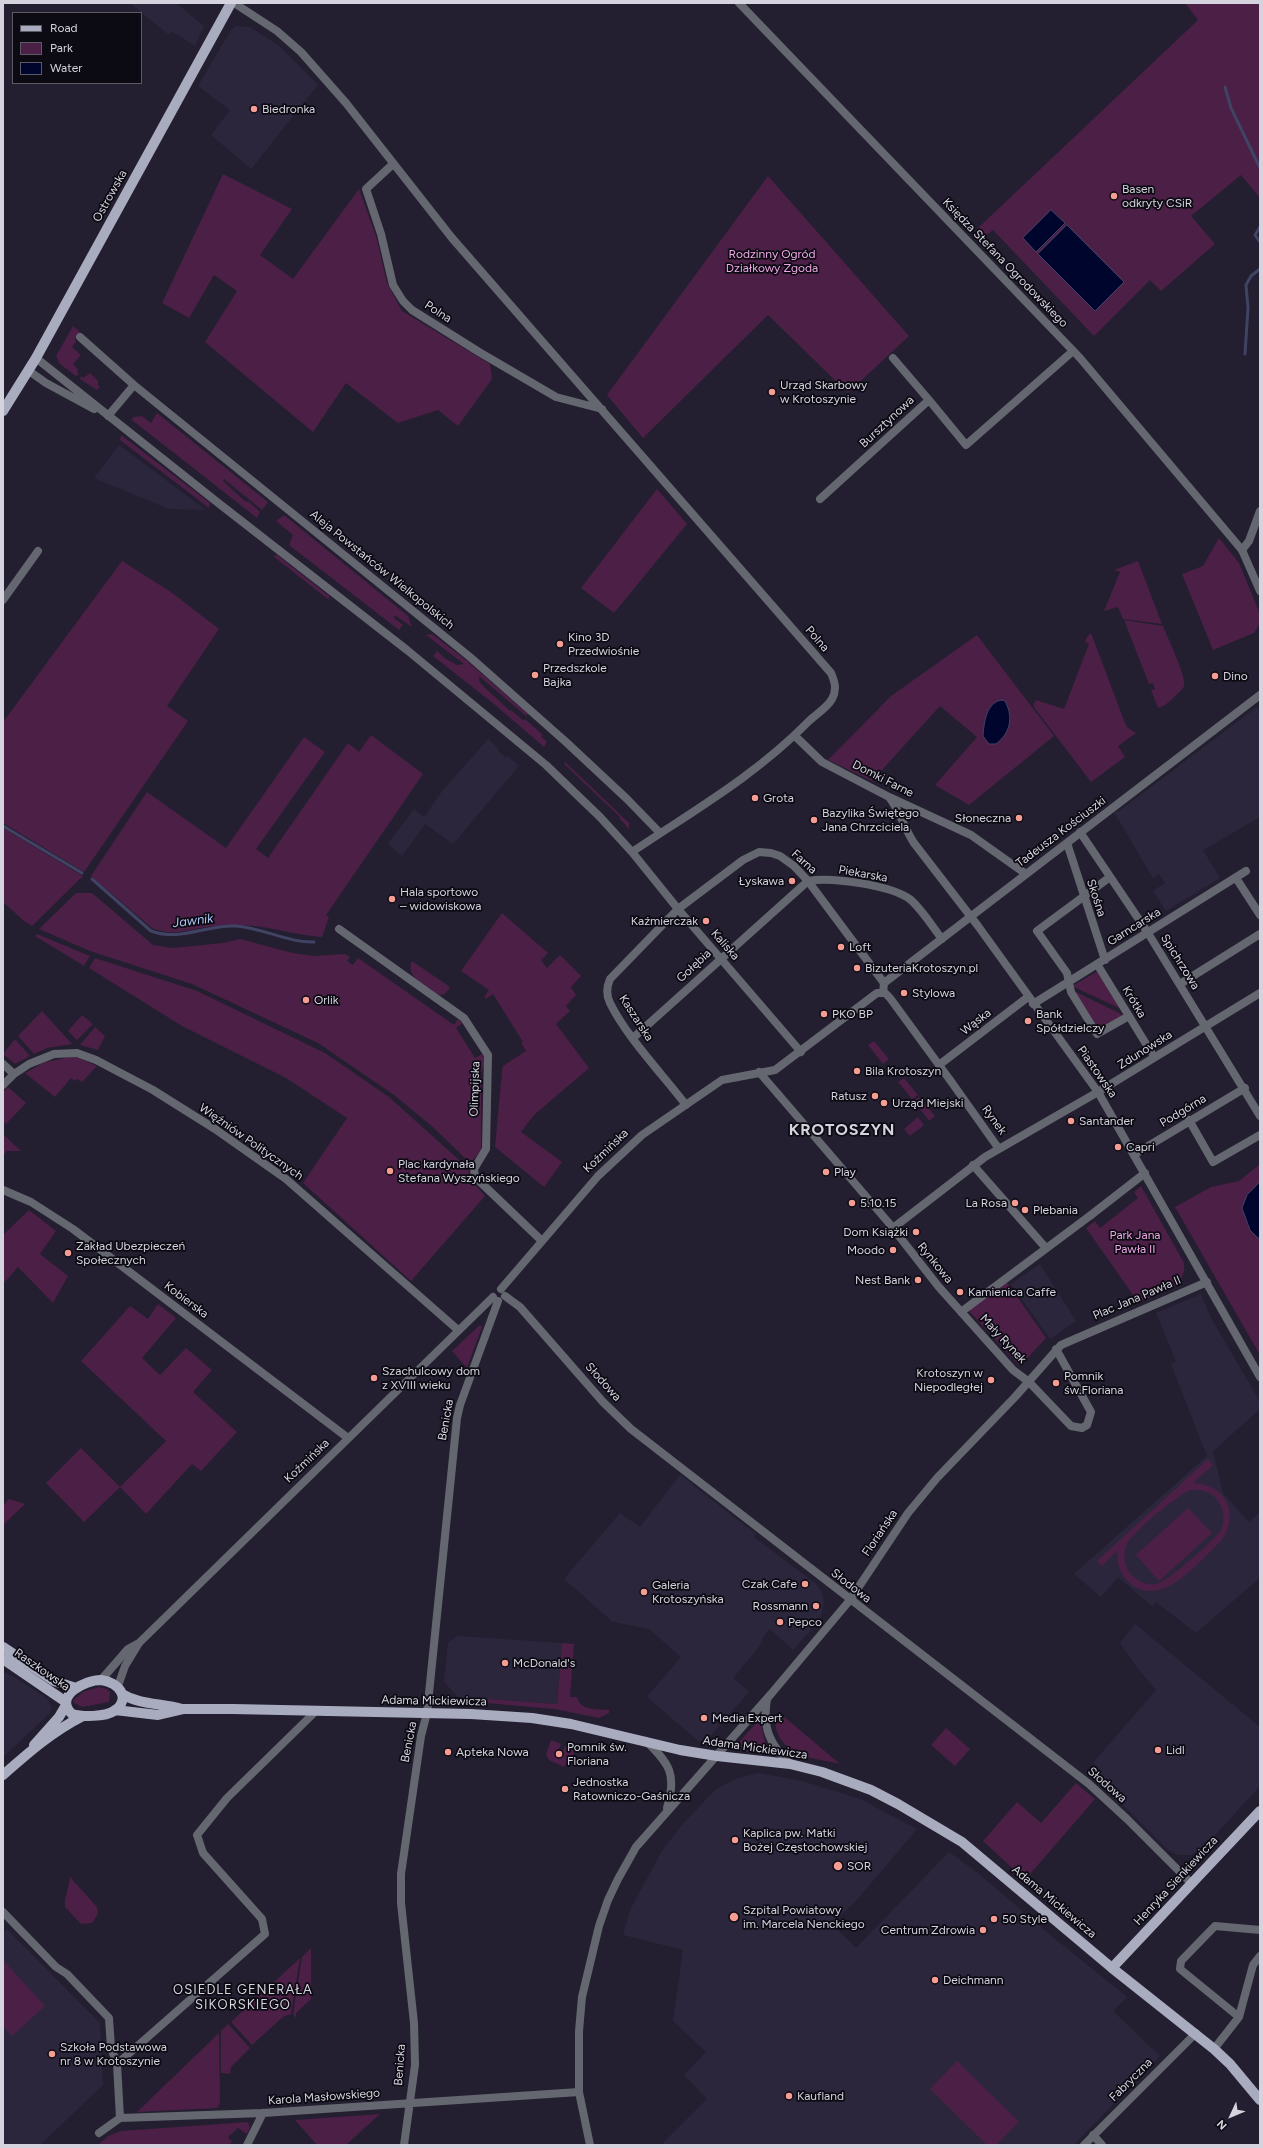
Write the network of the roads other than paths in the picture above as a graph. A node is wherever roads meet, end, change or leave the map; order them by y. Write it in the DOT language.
graph roads {
  1 [pos="231,3"];
  2 [pos="234,3"];
  3 [pos="739,3"];
  4 [pos="393,164"];
  5 [pos="80,337"];
  6 [pos="1073,352"];
  7 [pos="36,358"];
  8 [pos="893,358"];
  9 [pos="29,371"];
  10 [pos="134,385"];
  11 [pos="7,399"];
  12 [pos="929,400"];
  13 [pos="602,409"];
  14 [pos="3,411"];
  15 [pos="108,416"];
  16 [pos="820,500"];
  17 [pos="1260,511"];
  18 [pos="1242,550"];
  19 [pos="38,551"];
  20 [pos="1260,591"];
  21 [pos="3,600"];
  22 [pos="1260,695"];
  23 [pos="795,736"];
  24 [pos="889,797"];
  25 [pos="1080,832"];
  26 [pos="660,833"];
  27 [pos="1067,843"];
  28 [pos="632,852"];
  29 [pos="1246,871"];
  30 [pos="1026,874"];
  31 [pos="1110,877"];
  32 [pos="1236,878"];
  33 [pos="808,881"];
  34 [pos="1083,897"];
  35 [pos="678,909"];
  36 [pos="1260,915"];
  37 [pos="970,917"];
  38 [pos="339,929"];
  39 [pos="1148,933"];
  40 [pos="1260,934"];
  41 [pos="942,939"];
  42 [pos="720,958"];
  43 [pos="1101,962"];
  44 [pos="1069,982"];
  45 [pos="884,983"];
  46 [pos="1180,984"];
  47 [pos="883,993"];
  48 [pos="1260,993"];
  49 [pos="1028,997"];
  50 [pos="1033,1004"];
  51 [pos="1129,1016"];
  52 [pos="1205,1026"];
  53 [pos="633,1038"];
  54 [pos="801,1052"];
  55 [pos="1150,1052"];
  56 [pos="3,1064"];
  57 [pos="939,1065"];
  58 [pos="759,1072"];
  59 [pos="14,1074"];
  60 [pos="3,1085"];
  61 [pos="1245,1088"];
  62 [pos="1098,1092"];
  63 [pos="686,1104"];
  64 [pos="1260,1116"];
  65 [pos="1189,1120"];
  66 [pos="1260,1135"];
  67 [pos="999,1149"];
  68 [pos="1135,1154"];
  69 [pos="973,1166"];
  70 [pos="1145,1173"];
  71 [pos="3,1190"];
  72 [pos="893,1228"];
  73 [pos="545,1238"];
  74 [pos="1045,1247"];
  75 [pos="1207,1282"];
  76 [pos="503,1293"];
  77 [pos="495,1299"];
  78 [pos="961,1312"];
  79 [pos="458,1330"];
  80 [pos="1076,1337"];
  81 [pos="1056,1349"];
  82 [pos="1260,1377"];
  83 [pos="1029,1382"];
  84 [pos="1022,1390"];
  85 [pos="348,1438"];
  86 [pos="850,1600"];
  87 [pos="140,1644"];
  88 [pos="3,1647"];
  89 [pos="3,1659"];
  90 [pos="101,1680"];
  91 [pos="76,1688"];
  92 [pos="120,1690"];
  93 [pos="767,1698"];
  94 [pos="66,1704"];
  95 [pos="184,1709"];
  96 [pos="115,1710"];
  97 [pos="316,1711"];
  98 [pos="427,1713"];
  99 [pos="83,1716"];
  100 [pos="646,1741"];
  101 [pos="31,1750"];
  102 [pos="717,1756"];
  103 [pos="790,1764"];
  104 [pos="3,1775"];
  105 [pos="666,1810"];
  106 [pos="1260,1811"];
  107 [pos="1192,1884"];
  108 [pos="3,1912"];
  109 [pos="1260,1930"];
  110 [pos="1260,1956"];
  111 [pos="1112,1968"];
  112 [pos="1239,2016"];
  113 [pos="1196,2033"];
  114 [pos="1214,2049"];
  115 [pos="117,2064"];
  116 [pos="579,2092"];
  117 [pos="1260,2100"];
  118 [pos="408,2103"];
  119 [pos="263,2113"];
  120 [pos="120,2118"];
  121 [pos="99,2133"];
  122 [pos="1094,2135"];
  123 [pos="247,2145"];
  124 [pos="404,2145"];
  125 [pos="590,2145"];
  126 [pos="1084,2145"];
  127 [pos="1102,2145"];
  1 -- 7 [label="main road, Ostrowska"];
  2 -- 4 [label="street, Polna"];
  3 -- 6 [label="street, Księdza Stefana Ogrodowskiego"];
  4 -- 13 [label="street, Polna"];
  4 -- 13 [label="street, Polna"];
  5 -- 10 [label="street, Aleja Powstańców Wielkopolskich"];
  6 -- 12 [label="street, Bursztynowa"];
  6 -- 18 [label="street, Księdza Stefana Ogrodowskiego"];
  7 -- 9 [label="main road, Ostrowska"];
  7 -- 15 [label="street"];
  8 -- 12 [label="street"];
  9 -- 11 [label="main road, Ostrowska"];
  9 -- 15 [label="street"];
  10 -- 15 [label="street"];
  10 -- 26 [label="street, Aleja Powstańców Wielkopolskich"];
  11 -- 14 [label="main road, Ostrowska"];
  12 -- 16 [label="street, Bursztynowa"];
  13 -- 23 [label="street, Polna"];
  15 -- 28 [label="street"];
  17 -- 18 [label="street"];
  18 -- 20 [label="street, Księdza Stefana Ogrodowskiego"];
  19 -- 21 [label="street"];
  22 -- 25 [label="street, Tadeusza Kościuszki"];
  23 -- 24 [label="street, Domki Farne"];
  23 -- 26 [label="street, Polna"];
  24 -- 30 [label="street, Domki Farne"];
  24 -- 37 [label="street, Piastowska"];
  25 -- 27 [label="street, Tadeusza Kościuszki"];
  25 -- 31 [label="street, Spichrzowa"];
  26 -- 28 [label="street, Polna"];
  27 -- 30 [label="street, Tadeusza Kościuszki"];
  27 -- 34 [label="street, Skośna"];
  28 -- 35 [label="street, Kaliska"];
  29 -- 32 [label="street, Garncarska"];
  30 -- 37 [label="street, Tadeusza Kościuszki"];
  31 -- 34 [label="street"];
  31 -- 39 [label="street, Spichrzowa"];
  32 -- 36 [label="street"];
  32 -- 39 [label="street, Garncarska"];
  33 -- 35 [label="street, Farna"];
  33 -- 41 [label="street, Piekarska"];
  33 -- 42 [label="street, Gołębia"];
  33 -- 45 [label="street, Farna"];
  34 -- 43 [label="street, Skośna"];
  34 -- 44 [label="street"];
  35 -- 42 [label="street, Kaliska"];
  35 -- 53 [label="street, Kaszarska"];
  37 -- 41 [label="street, Tadeusza Kościuszki"];
  37 -- 49 [label="street, Piastowska"];
  38 -- 73 [label="street, Olimpijska"];
  39 -- 43 [label="street, Garncarska"];
  39 -- 46 [label="street, Spichrzowa"];
  40 -- 46 [label="street"];
  41 -- 45 [label="street, Tadeusza Kościuszki"];
  42 -- 53 [label="street, Gołębia"];
  42 -- 54 [label="street, Kaliska"];
  43 -- 44 [label="street, Garncarska"];
  43 -- 51 [label="street, Krótka"];
  44 -- 50 [label="street, Garncarska"];
  44 -- 51 [label="street"];
  45 -- 47 [label="street"];
  46 -- 52 [label="street, Spichrzowa"];
  47 -- 54 [label="street"];
  47 -- 57 [label="street, Rynek"];
  48 -- 52 [label="street, Zdunowska"];
  49 -- 50 [label="street, Piastowska"];
  49 -- 57 [label="street, Wąska"];
  50 -- 62 [label="street, Piastowska"];
  51 -- 55 [label="street, Krótka"];
  52 -- 61 [label="street, Spichrzowa"];
  52 -- 62 [label="street, Zdunowska"];
  53 -- 63 [label="street, Kaszarska"];
  54 -- 58 [label="street"];
  56 -- 59 [label="street"];
  57 -- 67 [label="street, Rynek"];
  58 -- 63 [label="street, Koźmińska"];
  58 -- 72 [label="street"];
  59 -- 60 [label="street, Więźniów Politycznych"];
  59 -- 79 [label="street, Więźniów Politycznych"];
  61 -- 64 [label="street, Spichrzowa"];
  61 -- 65 [label="street, Podgórna"];
  62 -- 67 [label="street, Zdunowska"];
  62 -- 68 [label="street, Piastowska"];
  63 -- 73 [label="street, Koźmińska"];
  65 -- 66 [label="street"];
  65 -- 68 [label="street, Podgórna"];
  67 -- 69 [label="street, Rynek"];
  68 -- 70 [label="street, Piastowska"];
  69 -- 72 [label="street, Rynek"];
  69 -- 74 [label="street"];
  70 -- 74 [label="street"];
  70 -- 75 [label="street, Piastowska"];
  71 -- 85 [label="street, Kobierska"];
  72 -- 78 [label="street, Rynkowa"];
  73 -- 76 [label="street, Koźmińska"];
  74 -- 78 [label="street"];
  75 -- 80 [label="street, Plac Jana Pawła II"];
  75 -- 82 [label="street, Piastowska"];
  76 -- 77 [label="street, Koźmińska"];
  76 -- 86 [label="street, Słodowa"];
  77 -- 79 [label="street, Koźmińska"];
  77 -- 98 [label="street, Benicka"];
  78 -- 83 [label="street, Mały Rynek"];
  79 -- 85 [label="street, Koźmińska"];
  80 -- 81 [label="street, Mały Rynek"];
  81 -- 83 [label="street, Mały Rynek"];
  81 -- 83 [label="street, Mały Rynek"];
  83 -- 84 [label="street, Mały Rynek"];
  84 -- 86 [label="street, Floriańska"];
  85 -- 87 [label="street, Koźmińska"];
  86 -- 93 [label="street, Floriańska"];
  86 -- 107 [label="street, Słodowa"];
  87 -- 90 [label="street, Koźmińska"];
  87 -- 92 [label="street, Koźmińska"];
  88 -- 91 [label="main road, Raszkowska"];
  89 -- 94 [label="main road, Raszkowska"];
  90 -- 91 [label="main road"];
  90 -- 92 [label="main road"];
  91 -- 94 [label="main road"];
  92 -- 95 [label="main road, Adama Mickiewicza"];
  92 -- 96 [label="main road"];
  93 -- 102 [label="street, Floriańska"];
  93 -- 103 [label="street"];
  94 -- 99 [label="main road"];
  94 -- 101 [label="main road"];
  95 -- 96 [label="main road, Adama Mickiewicza"];
  95 -- 97 [label="main road, Adama Mickiewicza"];
  96 -- 99 [label="main road"];
  97 -- 98 [label="main road, Adama Mickiewicza"];
  97 -- 115 [label="street"];
  98 -- 100 [label="main road, Adama Mickiewicza"];
  98 -- 118 [label="street, Benicka"];
  99 -- 101 [label="main road"];
  100 -- 102 [label="main road, Adama Mickiewicza"];
  100 -- 105 [label="street"];
  101 -- 104 [label="main road"];
  102 -- 103 [label="main road, Adama Mickiewicza"];
  102 -- 105 [label="street, Floriańska"];
  103 -- 111 [label="main road, Adama Mickiewicza"];
  105 -- 116 [label="street, Floriańska"];
  106 -- 107 [label="main road, Henryka Sienkiewicza"];
  107 -- 111 [label="main road, Henryka Sienkiewicza"];
  108 -- 115 [label="street"];
  109 -- 112 [label="street"];
  110 -- 112 [label="street"];
  111 -- 113 [label="main road, Adama Mickiewicza"];
  112 -- 114 [label="street"];
  113 -- 114 [label="main road, Adama Mickiewicza"];
  113 -- 122 [label="street, Fabryczna"];
  114 -- 117 [label="main road, Adama Mickiewicza"];
  115 -- 120 [label="street"];
  116 -- 118 [label="street, Karola Masłowskiego"];
  116 -- 125 [label="street, Floriańska"];
  118 -- 119 [label="street, Karola Masłowskiego"];
  118 -- 124 [label="street, Benicka"];
  119 -- 120 [label="street, Karola Masłowskiego"];
  119 -- 123 [label="street"];
  120 -- 121 [label="street"];
  122 -- 126 [label="street, Fabryczna"];
  122 -- 127 [label="street"];
}
